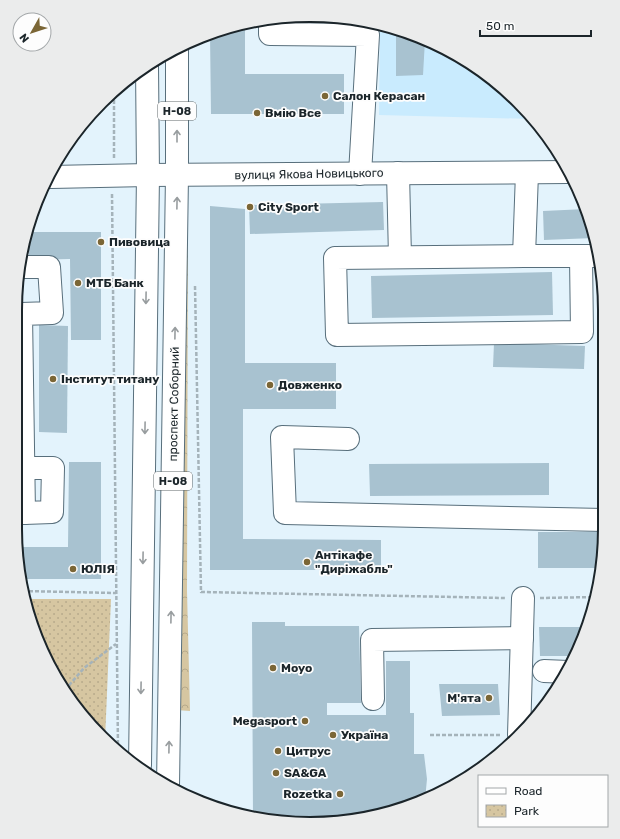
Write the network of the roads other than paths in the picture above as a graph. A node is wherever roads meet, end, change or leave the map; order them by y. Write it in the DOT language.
graph roads {
  1 [pos="270,24"];
  2 [pos="178,55"];
  3 [pos="147,73"];
  4 [pos="562,172"];
  5 [pos="398,173"];
  6 [pos="527,173"];
  7 [pos="360,174"];
  8 [pos="148,175"];
  9 [pos="177,175"];
  10 [pos="55,177"];
  11 [pos="524,256"];
  12 [pos="590,256"];
  13 [pos="400,257"];
  14 [pos="25,267"];
  15 [pos="22,314"];
  16 [pos="22,365"];
  17 [pos="348,439"];
  18 [pos="24,468"];
  19 [pos="22,490"];
  20 [pos="22,513"];
  21 [pos="598,520"];
  22 [pos="523,598"];
  23 [pos="522,638"];
  24 [pos="544,672"];
  25 [pos="560,672"];
  26 [pos="373,699"];
  27 [pos="512,735"];
  28 [pos="140,761"];
  29 [pos="168,779"];
  1 -- 7 [label="main road"];
  9 -- 2 [label="main road, проспект Соборний / Н-08, one-way"];
  3 -- 8 [label="main road, Н-08"];
  4 -- 6 [label="main road, вулиця Якова Новицького"];
  5 -- 6 [label="main road, вулиця Якова Новицького"];
  5 -- 7 [label="main road, вулиця Якова Новицького"];
  5 -- 13 [label="main road"];
  6 -- 11 [label="main road"];
  7 -- 9 [label="main road, вулиця Якова Новицького"];
  8 -- 9 [label="main road, вулиця Якова Новицького"];
  8 -- 10 [label="main road, вулиця Якова Новицького"];
  8 -- 28 [label="main road, Н-08, one-way"];
  29 -- 9 [label="main road, проспект Соборний / Н-08, one-way"];
  11 -- 12 [label="main road"];
  11 -- 13 [label="main road"];
  12 -- 13 [label="main road"];
  14 -- 15 [label="main road"];
  16 -- 18 [label="main road"];
  17 -- 21 [label="main road"];
  18 -- 19 [label="main road"];
  18 -- 20 [label="main road"];
  22 -- 23 [label="main road"];
  23 -- 26 [label="main road"];
  23 -- 27 [label="main road"];
  24 -- 25 [label="main road"];
}
